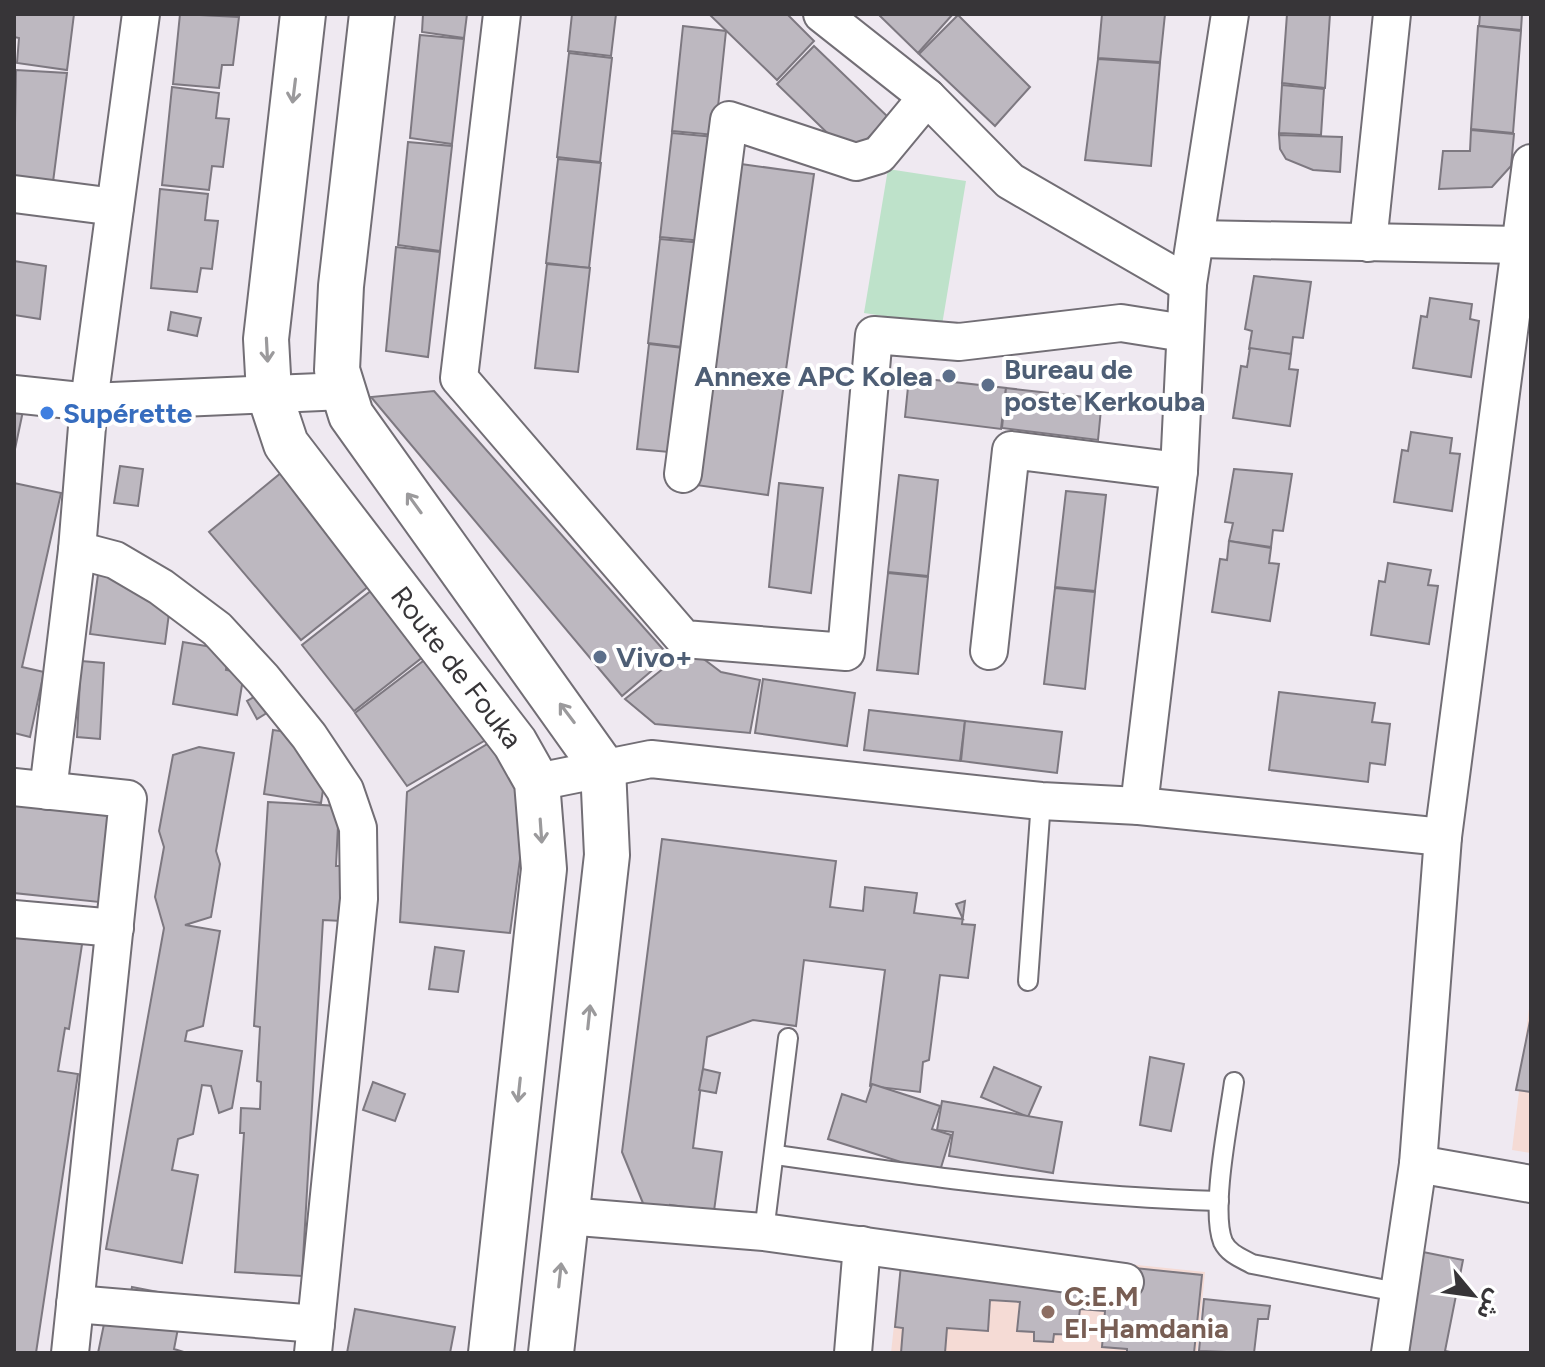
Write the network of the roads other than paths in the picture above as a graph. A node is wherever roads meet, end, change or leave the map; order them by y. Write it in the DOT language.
graph roads {
  1 [pos="141,14"];
  2 [pos="303,14"];
  3 [pos="372,14"];
  4 [pos="502,14"];
  5 [pos="822,14"];
  6 [pos="1230,14"];
  7 [pos="1392,14"];
  8 [pos="927,97"];
  9 [pos="1531,163"];
  10 [pos="14,194"];
  11 [pos="115,207"];
  12 [pos="1196,239"];
  13 [pos="1368,243"];
  14 [pos="1520,245"];
  15 [pos="1188,284"];
  16 [pos="1184,333"];
  17 [pos="344,391"];
  18 [pos="269,393"];
  19 [pos="14,394"];
  20 [pos="89,402"];
  21 [pos="1179,471"];
  22 [pos="683,474"];
  23 [pos="77,550"];
  24 [pos="989,651"];
  25 [pos="603,768"];
  26 [pos="537,782"];
  27 [pos="31,789"];
  28 [pos="1041,801"];
  29 [pos="1139,806"];
  30 [pos="1443,837"];
  31 [pos="14,919"];
  32 [pos="115,928"];
  33 [pos="1028,981"];
  34 [pos="788,1038"];
  35 [pos="1234,1082"];
  36 [pos="776,1155"];
  37 [pos="1418,1164"];
  38 [pos="1531,1184"];
  39 [pos="1219,1201"];
  40 [pos="566,1216"];
  41 [pos="764,1232"];
  42 [pos="862,1245"];
  43 [pos="1125,1282"];
  44 [pos="1397,1292"];
  45 [pos="75,1304"];
  46 [pos="315,1338"];
  47 [pos="70,1353"];
  48 [pos="491,1353"];
  49 [pos="551,1353"];
  50 [pos="853,1353"];
  51 [pos="1390,1353"];
  1 -- 11 [label="street"];
  2 -- 18 [label="main road, Route de Fouka, one-way"];
  3 -- 17 [label="main road"];
  4 -- 16 [label="street"];
  5 -- 8 [label="street"];
  6 -- 12 [label="street"];
  7 -- 13 [label="street"];
  8 -- 15 [label="street"];
  8 -- 22 [label="street"];
  9 -- 14 [label="street"];
  10 -- 11 [label="street"];
  11 -- 20 [label="street"];
  12 -- 13 [label="street"];
  12 -- 15 [label="street"];
  13 -- 14 [label="street"];
  14 -- 30 [label="street"];
  15 -- 16 [label="street"];
  16 -- 21 [label="street"];
  17 -- 18 [label="street"];
  25 -- 17 [label="main road, one-way"];
  18 -- 20 [label="street"];
  18 -- 26 [label="main road, Route de Fouka"];
  19 -- 20 [label="street"];
  20 -- 23 [label="street"];
  21 -- 24 [label="street"];
  21 -- 29 [label="street"];
  23 -- 27 [label="street"];
  23 -- 46 [label="street"];
  25 -- 26 [label="street"];
  25 -- 28 [label="street"];
  40 -- 25 [label="main road, one-way"];
  26 -- 48 [label="main road, Route de Fouka, one-way"];
  27 -- 32 [label="street"];
  28 -- 29 [label="street"];
  28 -- 33 [label="lane"];
  29 -- 30 [label="street"];
  30 -- 37 [label="street"];
  31 -- 32 [label="street"];
  32 -- 45 [label="street"];
  34 -- 36 [label="lane"];
  35 -- 39 [label="lane"];
  36 -- 39 [label="lane"];
  36 -- 41 [label="lane"];
  37 -- 38 [label="street"];
  37 -- 44 [label="street"];
  39 -- 44 [label="lane"];
  40 -- 41 [label="street"];
  49 -- 40 [label="main road, one-way"];
  41 -- 42 [label="street"];
  42 -- 43 [label="street"];
  42 -- 50 [label="street"];
  44 -- 51 [label="street"];
  45 -- 46 [label="street"];
  45 -- 47 [label="street"];
}
